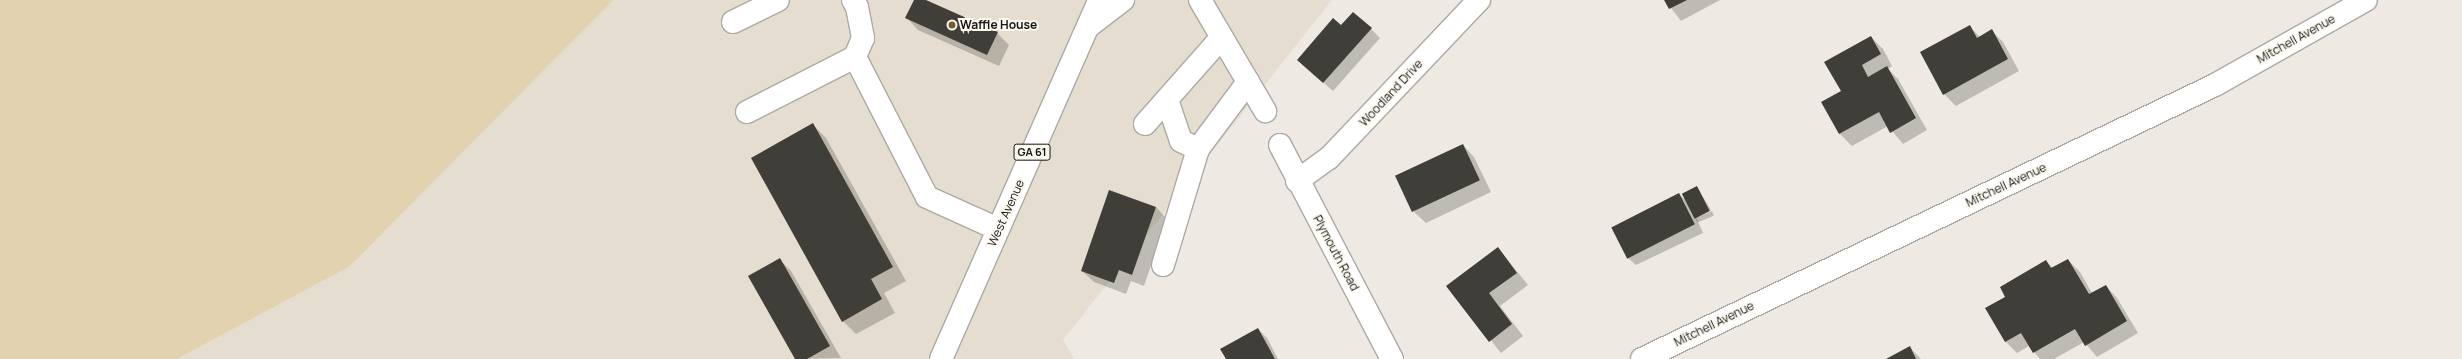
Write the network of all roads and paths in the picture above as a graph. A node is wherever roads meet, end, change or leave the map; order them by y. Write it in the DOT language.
graph roads {
  1 [pos="778,0"];
  2 [pos="853,0"];
  3 [pos="1099,0"];
  4 [pos="1123,0"];
  5 [pos="1200,0"];
  6 [pos="1479,0"];
  7 [pos="2366,0"];
  8 [pos="733,22"];
  9 [pos="1086,28"];
  10 [pos="1222,38"];
  11 [pos="855,57"];
  12 [pos="1248,82"];
  13 [pos="1166,100"];
  14 [pos="1265,111"];
  15 [pos="747,112"];
  16 [pos="1145,124"];
  17 [pos="1280,145"];
  18 [pos="1198,149"];
  19 [pos="1297,181"];
  20 [pos="998,229"];
  21 [pos="1163,265"];
  22 [pos="941,359"];
  23 [pos="1392,359"];
  24 [pos="1642,359"];
  1 -- 8 [label="street"];
  2 -- 11 [label="street"];
  3 -- 9 [label="street, West Avenue / GA 61"];
  4 -- 9 [label="street"];
  5 -- 10 [label="street"];
  6 -- 19 [label="street, Woodland Drive"];
  7 -- 24 [label="street, Mitchell Avenue"];
  9 -- 20 [label="street, West Avenue / GA 61"];
  10 -- 12 [label="street"];
  10 -- 13 [label="street"];
  11 -- 15 [label="street"];
  11 -- 20 [label="street"];
  12 -- 14 [label="street"];
  12 -- 18 [label="street"];
  13 -- 16 [label="street"];
  13 -- 18 [label="street"];
  17 -- 19 [label="street, Plymouth Road"];
  18 -- 21 [label="street"];
  19 -- 23 [label="street, Plymouth Road"];
  20 -- 22 [label="street, West Avenue / GA 61"];
}
